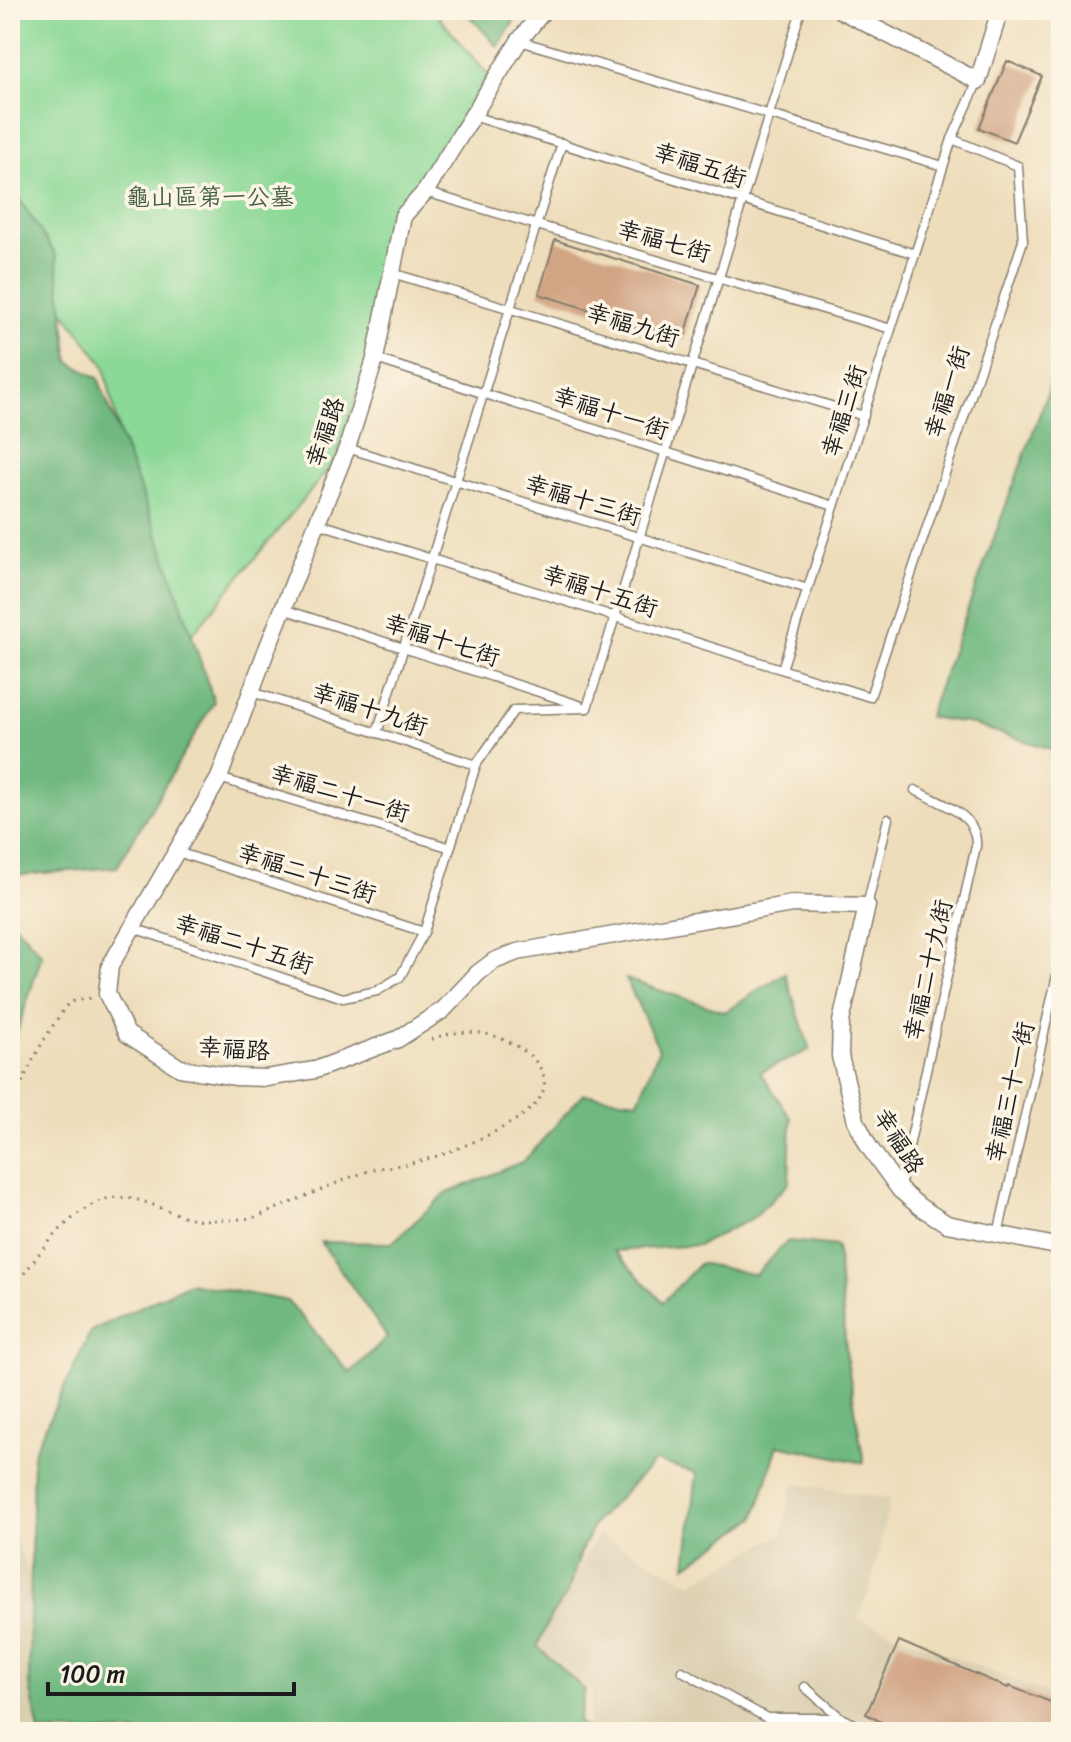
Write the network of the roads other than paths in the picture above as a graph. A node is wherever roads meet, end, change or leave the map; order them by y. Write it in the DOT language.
graph roads {
  1 [pos="544,10"];
  2 [pos="801,10"];
  3 [pos="840,10"];
  4 [pos="1000,10"];
  5 [pos="519,41"];
  6 [pos="978,81"];
  7 [pos="473,115"];
  8 [pos="769,115"];
  9 [pos="952,139"];
  10 [pos="562,143"];
  11 [pos="943,166"];
  12 [pos="425,192"];
  13 [pos="743,200"];
  14 [pos="537,225"];
  15 [pos="915,254"];
  16 [pos="391,273"];
  17 [pos="721,279"];
  18 [pos="510,309"];
  19 [pos="891,329"];
  20 [pos="375,359"];
  21 [pos="693,364"];
  22 [pos="484,392"];
  23 [pos="864,416"];
  24 [pos="347,448"];
  25 [pos="666,452"];
  26 [pos="456,482"];
  27 [pos="834,506"];
  28 [pos="317,523"];
  29 [pos="640,537"];
  30 [pos="432,558"];
  31 [pos="808,589"];
  32 [pos="283,609"];
  33 [pos="615,617"];
  34 [pos="404,648"];
  35 [pos="782,669"];
  36 [pos="252,692"];
  37 [pos="870,697"];
  38 [pos="587,708"];
  39 [pos="377,733"];
  40 [pos="476,765"];
  41 [pos="219,778"];
  42 [pos="915,790"];
  43 [pos="888,819"];
  44 [pos="448,847"];
  45 [pos="177,852"];
  46 [pos="867,906"];
  47 [pos="132,928"];
  48 [pos="424,932"];
  49 [pos="1061,958"];
  50 [pos="900,1190"];
  51 [pos="998,1235"];
  52 [pos="1061,1247"];
  53 [pos="682,1671"];
  54 [pos="805,1687"];
  55 [pos="841,1718"];
  56 [pos="869,1732"];
  1 -- 5 [label="street, 幸福路"];
  2 -- 8 [label="lane"];
  3 -- 6 [label="street"];
  4 -- 6 [label="street"];
  5 -- 7 [label="street, 幸福路"];
  5 -- 8 [label="lane"];
  6 -- 9 [label="lane, 幸福三街"];
  7 -- 10 [label="lane, 幸福五街"];
  7 -- 12 [label="street, 幸福路"];
  8 -- 11 [label="lane"];
  8 -- 13 [label="lane"];
  9 -- 11 [label="lane, 幸福三街"];
  9 -- 37 [label="lane, 幸福一街"];
  10 -- 13 [label="lane, 幸福五街"];
  10 -- 14 [label="lane"];
  11 -- 15 [label="lane, 幸福三街"];
  12 -- 14 [label="lane, 幸福七街"];
  12 -- 16 [label="street, 幸福路"];
  13 -- 15 [label="lane, 幸福五街"];
  13 -- 17 [label="lane"];
  14 -- 17 [label="lane, 幸福七街"];
  14 -- 18 [label="lane"];
  15 -- 19 [label="lane, 幸福三街"];
  16 -- 18 [label="lane, 幸福九街"];
  16 -- 20 [label="street, 幸福路"];
  17 -- 19 [label="lane, 幸福七街"];
  17 -- 21 [label="lane"];
  18 -- 21 [label="lane, 幸福九街"];
  18 -- 22 [label="lane"];
  19 -- 23 [label="lane, 幸福三街"];
  20 -- 22 [label="lane, 幸福十一街"];
  20 -- 24 [label="street, 幸福路"];
  21 -- 23 [label="lane, 幸福九街"];
  21 -- 25 [label="lane"];
  22 -- 25 [label="lane, 幸福十一街"];
  22 -- 26 [label="lane"];
  23 -- 27 [label="lane, 幸福三街"];
  24 -- 26 [label="lane, 幸福十三街"];
  24 -- 28 [label="street, 幸福路"];
  25 -- 27 [label="lane, 幸福十一街"];
  25 -- 29 [label="lane"];
  26 -- 29 [label="lane, 幸福十三街"];
  26 -- 30 [label="lane"];
  27 -- 31 [label="lane, 幸福三街"];
  28 -- 30 [label="lane, 幸福十五街"];
  28 -- 32 [label="street, 幸福路"];
  29 -- 31 [label="lane, 幸福十三街"];
  29 -- 33 [label="lane"];
  30 -- 33 [label="lane, 幸福十五街"];
  30 -- 34 [label="lane"];
  31 -- 35 [label="lane, 幸福三街"];
  32 -- 34 [label="lane, 幸福十七街"];
  32 -- 36 [label="street, 幸福路"];
  33 -- 35 [label="lane, 幸福十五街"];
  33 -- 38 [label="lane"];
  34 -- 38 [label="lane, 幸福十七街"];
  34 -- 39 [label="lane"];
  35 -- 37 [label="lane, 幸福十五街"];
  36 -- 39 [label="lane, 幸福十九街"];
  36 -- 41 [label="street, 幸福路"];
  38 -- 40 [label="lane"];
  39 -- 40 [label="lane, 幸福十九街"];
  40 -- 44 [label="lane"];
  41 -- 44 [label="lane, 幸福二十一街"];
  41 -- 45 [label="street, 幸福路"];
  42 -- 50 [label="lane, 幸福二十九街"];
  43 -- 46 [label="lane"];
  44 -- 48 [label="lane"];
  45 -- 47 [label="street, 幸福路"];
  45 -- 48 [label="lane, 幸福二十三街"];
  46 -- 47 [label="street, 幸福路"];
  46 -- 50 [label="street, 幸福路"];
  47 -- 48 [label="lane, 幸福二十五街"];
  49 -- 51 [label="lane, 幸福三十一街"];
  50 -- 51 [label="street, 幸福路"];
  51 -- 52 [label="street, 幸福路"];
  53 -- 55 [label="lane"];
  54 -- 55 [label="lane"];
  55 -- 56 [label="lane"];
}
